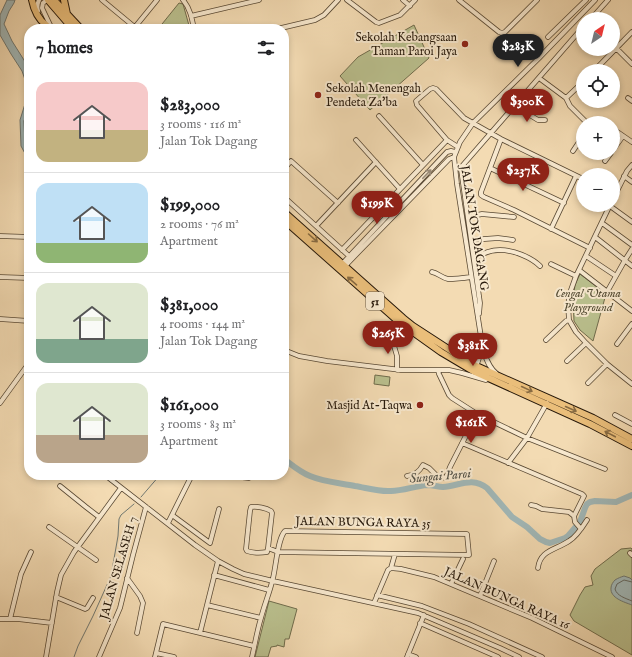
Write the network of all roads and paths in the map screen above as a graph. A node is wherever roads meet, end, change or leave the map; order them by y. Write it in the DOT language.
graph roads {
  1 [pos="32,0"];
  2 [pos="39,0"];
  3 [pos="47,0"];
  4 [pos="54,0"];
  5 [pos="64,0"];
  6 [pos="102,0"];
  7 [pos="112,0"];
  8 [pos="157,0"];
  9 [pos="183,0"];
  10 [pos="238,0"];
  11 [pos="259,0"];
  12 [pos="338,0"];
  13 [pos="347,0"];
  14 [pos="403,0"];
  15 [pos="415,0"];
  16 [pos="459,0"];
  17 [pos="537,0"];
  18 [pos="586,0"];
  19 [pos="595,0"];
  20 [pos="608,0"];
  21 [pos="241,4"];
  22 [pos="108,5"];
  23 [pos="410,6"];
  24 [pos="583,12"];
  25 [pos="597,12"];
  26 [pos="573,13"];
  27 [pos="67,15"];
  28 [pos="191,16"];
  29 [pos="576,17"];
  30 [pos="576,19"];
  31 [pos="43,24"];
  32 [pos="46,24"];
  33 [pos="47,24"];
  34 [pos="69,24"];
  35 [pos="76,24"];
  36 [pos="131,24"];
  37 [pos="139,24"];
  38 [pos="193,24"];
  39 [pos="289,26"];
  40 [pos="632,32"];
  41 [pos="576,35"];
  42 [pos="548,37"];
  43 [pos="620,44"];
  44 [pos="620,52"];
  45 [pos="608,56"];
  46 [pos="601,64"];
  47 [pos="632,64"];
  48 [pos="539,78"];
  49 [pos="576,89"];
  50 [pos="566,98"];
  51 [pos="515,106"];
  52 [pos="379,116"];
  53 [pos="580,116"];
  54 [pos="545,120"];
  55 [pos="473,123"];
  56 [pos="491,133"];
  57 [pos="620,134"];
  58 [pos="623,136"];
  59 [pos="501,138"];
  60 [pos="356,140"];
  61 [pos="448,140"];
  62 [pos="620,140"];
  63 [pos="632,142"];
  64 [pos="576,146"];
  65 [pos="458,147"];
  66 [pos="573,151"];
  67 [pos="454,155"];
  68 [pos="376,162"];
  69 [pos="289,163"];
  70 [pos="423,165"];
  71 [pos="632,165"];
  72 [pos="490,168"];
  73 [pos="576,176"];
  74 [pos="624,176"];
  75 [pos="632,182"];
  76 [pos="620,184"];
  77 [pos="400,189"];
  78 [pos="289,202"];
  79 [pos="338,203"];
  80 [pos="564,203"];
  81 [pos="607,212"];
  82 [pos="619,212"];
  83 [pos="289,216"];
  84 [pos="468,217"];
  85 [pos="514,217"];
  86 [pos="632,222"];
  87 [pos="602,223"];
  88 [pos="289,224"];
  89 [pos="316,226"];
  90 [pos="551,229"];
  91 [pos="0,236"];
  92 [pos="24,237"];
  93 [pos="595,237"];
  94 [pos="471,240"];
  95 [pos="513,240"];
  96 [pos="632,245"];
  97 [pos="590,248"];
  98 [pos="632,249"];
  99 [pos="342,250"];
  100 [pos="349,256"];
  101 [pos="586,256"];
  102 [pos="474,259"];
  103 [pos="625,260"];
  104 [pos="551,264"];
  105 [pos="343,265"];
  106 [pos="540,266"];
  107 [pos="632,266"];
  108 [pos="579,270"];
  109 [pos="432,272"];
  110 [pos="576,276"];
  111 [pos="616,276"];
  112 [pos="0,277"];
  113 [pos="472,277"];
  114 [pos="24,278"];
  115 [pos="607,292"];
  116 [pos="632,311"];
  117 [pos="478,316"];
  118 [pos="0,319"];
  119 [pos="569,320"];
  120 [pos="24,321"];
  121 [pos="632,324"];
  122 [pos="392,339"];
  123 [pos="546,340"];
  124 [pos="586,343"];
  125 [pos="481,344"];
  126 [pos="617,344"];
  127 [pos="289,352"];
  128 [pos="453,352"];
  129 [pos="567,362"];
  130 [pos="607,364"];
  131 [pos="474,367"];
  132 [pos="24,369"];
  133 [pos="397,370"];
  134 [pos="438,370"];
  135 [pos="505,382"];
  136 [pos="588,383"];
  137 [pos="632,383"];
  138 [pos="547,401"];
  139 [pos="0,403"];
  140 [pos="477,414"];
  141 [pos="615,415"];
  142 [pos="632,424"];
  143 [pos="527,438"];
  144 [pos="632,439"];
  145 [pos="462,443"];
  146 [pos="632,446"];
  147 [pos="508,463"];
  148 [pos="605,469"];
  149 [pos="407,476"];
  150 [pos="110,480"];
  151 [pos="190,480"];
  152 [pos="60,486"];
  153 [pos="120,488"];
  154 [pos="531,505"];
  155 [pos="146,507"];
  156 [pos="219,509"];
  157 [pos="172,515"];
  158 [pos="574,516"];
  159 [pos="99,517"];
  160 [pos="587,520"];
  161 [pos="168,523"];
  162 [pos="49,527"];
  163 [pos="580,528"];
  164 [pos="78,547"];
  165 [pos="268,548"];
  166 [pos="31,552"];
  167 [pos="278,552"];
  168 [pos="394,554"];
  169 [pos="463,559"];
  170 [pos="96,560"];
  171 [pos="218,561"];
  172 [pos="494,561"];
  173 [pos="391,568"];
  174 [pos="538,568"];
  175 [pos="214,575"];
  176 [pos="128,578"];
  177 [pos="273,581"];
  178 [pos="452,584"];
  179 [pos="269,590"];
  180 [pos="377,595"];
  181 [pos="480,596"];
  182 [pos="56,597"];
  183 [pos="93,598"];
  184 [pos="374,603"];
  185 [pos="207,605"];
  186 [pos="424,615"];
  187 [pos="261,618"];
  188 [pos="0,619"];
  189 [pos="10,619"];
  190 [pos="52,623"];
  191 [pos="420,623"];
  192 [pos="137,633"];
  193 [pos="200,633"];
  194 [pos="254,646"];
  195 [pos="155,655"];
  196 [pos="407,655"];
  197 [pos="46,657"];
  198 [pos="99,657"];
  199 [pos="174,657"];
  200 [pos="252,657"];
  201 [pos="416,657"];
  202 [pos="498,657"];
  203 [pos="520,657"];
  204 [pos="542,657"];
  205 [pos="612,657"];
  1 -- 31 [label="highway"];
  2 -- 32 [label="street"];
  3 -- 33 [label="street"];
  3 -- 34 [label="highway"];
  4 -- 27 [label="highway"];
  5 -- 27 [label="highway"];
  6 -- 22 [label="street"];
  7 -- 22 [label="street"];
  8 -- 37 [label="street"];
  9 -- 28 [label="street"];
  10 -- 21 [label="street"];
  11 -- 21 [label="street"];
  12 -- 39 [label="street"];
  13 -- 23 [label="street"];
  14 -- 23 [label="street"];
  15 -- 23 [label="street"];
  16 -- 17 [label="street"];
  18 -- 26 [label="street"];
  19 -- 24 [label="street, JALAN TOK DAGANG"];
  20 -- 25 [label="street"];
  21 -- 28 [label="street"];
  22 -- 36 [label="street"];
  26 -- 29 [label="street"];
  26 -- 42 [label="street"];
  27 -- 35 [label="highway"];
  28 -- 38 [label="street"];
  30 -- 55 [label="street, JALAN TOK DAGANG"];
  40 -- 43 [label="street"];
  41 -- 48 [label="street"];
  44 -- 47 [label="street"];
  45 -- 46 [label="street"];
  48 -- 50 [label="street"];
  48 -- 51 [label="street"];
  49 -- 50 [label="street"];
  50 -- 53 [label="street"];
  51 -- 54 [label="street"];
  51 -- 56 [label="street"];
  52 -- 70 [label="street"];
  55 -- 56 [label="street"];
  55 -- 61 [label="street"];
  55 -- 65 [label="street, JALAN TOK DAGANG"];
  56 -- 59 [label="street"];
  56 -- 84 [label="street"];
  57 -- 58 [label="street"];
  58 -- 62 [label="street"];
  58 -- 63 [label="street"];
  59 -- 72 [label="street"];
  59 -- 73 [label="street"];
  60 -- 68 [label="street"];
  61 -- 65 [label="street"];
  61 -- 70 [label="street"];
  64 -- 66 [label="street"];
  65 -- 67 [label="street, JALAN TOK DAGANG"];
  100 -- 67 [label="street, one-way"];
  67 -- 105 [label="street"];
  67 -- 113 [label="street, JALAN TOK DAGANG"];
  68 -- 77 [label="street"];
  68 -- 79 [label="street"];
  69 -- 79 [label="street"];
  70 -- 77 [label="street"];
  71 -- 74 [label="street"];
  72 -- 80 [label="street"];
  72 -- 90 [label="street"];
  73 -- 80 [label="street"];
  74 -- 75 [label="street"];
  74 -- 76 [label="street"];
  77 -- 99 [label="street"];
  78 -- 89 [label="street"];
  79 -- 89 [label="street"];
  80 -- 90 [label="street"];
  81 -- 87 [label="street"];
  82 -- 86 [label="street"];
  83 -- 105 [label="highway, 51, one-way"];
  84 -- 85 [label="street"];
  84 -- 94 [label="street"];
  87 -- 93 [label="street"];
  87 -- 96 [label="street"];
  131 -- 88 [label="highway, 51, one-way"];
  89 -- 99 [label="street"];
  90 -- 97 [label="street"];
  91 -- 92 [label="street"];
  93 -- 97 [label="street"];
  93 -- 103 [label="street"];
  94 -- 95 [label="street"];
  94 -- 102 [label="street"];
  97 -- 101 [label="street"];
  98 -- 103 [label="street"];
  99 -- 100 [label="street"];
  100 -- 105 [label="street"];
  101 -- 108 [label="street"];
  101 -- 111 [label="street"];
  102 -- 106 [label="street"];
  102 -- 117 [label="street"];
  103 -- 107 [label="street"];
  103 -- 111 [label="street"];
  104 -- 110 [label="street"];
  105 -- 128 [label="highway, 51"];
  108 -- 110 [label="street"];
  108 -- 115 [label="street"];
  109 -- 113 [label="street"];
  110 -- 119 [label="street"];
  111 -- 115 [label="street"];
  112 -- 114 [label="street"];
  113 -- 117 [label="street, JALAN TOK DAGANG"];
  115 -- 116 [label="street"];
  117 -- 125 [label="street, JALAN TOK DAGANG"];
  118 -- 120 [label="street"];
  119 -- 123 [label="street"];
  119 -- 124 [label="street"];
  121 -- 126 [label="street"];
  122 -- 133 [label="street"];
  124 -- 129 [label="street"];
  124 -- 130 [label="street"];
  125 -- 128 [label="street"];
  125 -- 131 [label="street, JALAN TOK DAGANG"];
  125 -- 135 [label="street"];
  127 -- 133 [label="street"];
  128 -- 131 [label="highway, 51"];
  130 -- 136 [label="street"];
  130 -- 137 [label="street"];
  131 -- 135 [label="highway, 51"];
  132 -- 139 [label="street"];
  133 -- 134 [label="street"];
  134 -- 135 [label="street"];
  134 -- 140 [label="street"];
  135 -- 138 [label="highway, 51"];
  138 -- 143 [label="street"];
  138 -- 144 [label="highway, 51, one-way"];
  146 -- 138 [label="highway, 51, one-way"];
  140 -- 143 [label="street"];
  140 -- 145 [label="street"];
  141 -- 142 [label="street"];
  143 -- 147 [label="street"];
  143 -- 148 [label="street"];
  145 -- 147 [label="street"];
  145 -- 149 [label="street"];
  147 -- 158 [label="street"];
  150 -- 153 [label="street"];
  151 -- 157 [label="street"];
  152 -- 159 [label="street"];
  153 -- 155 [label="street"];
  153 -- 159 [label="street"];
  154 -- 158 [label="street"];
  155 -- 161 [label="street"];
  155 -- 176 [label="street, JALAN SELASEH 7"];
  156 -- 157 [label="street"];
  157 -- 161 [label="street"];
  158 -- 163 [label="street"];
  159 -- 164 [label="street"];
  160 -- 163 [label="street"];
  161 -- 171 [label="street"];
  162 -- 164 [label="street"];
  163 -- 174 [label="street"];
  164 -- 170 [label="street"];
  164 -- 182 [label="street"];
  165 -- 165 [label="street"];
  165 -- 167 [label="street"];
  166 -- 189 [label="street"];
  167 -- 168 [label="street"];
  167 -- 168 [label="street, JALAN BUNGA RAYA 35"];
  167 -- 177 [label="street, JALAN BUNGA RAYA 35"];
  168 -- 173 [label="street"];
  169 -- 178 [label="street"];
  171 -- 175 [label="street"];
  171 -- 177 [label="street"];
  172 -- 181 [label="street"];
  173 -- 178 [label="street, JALAN BUNGA RAYA 16"];
  173 -- 180 [label="street"];
  175 -- 179 [label="street"];
  175 -- 185 [label="street"];
  176 -- 192 [label="street"];
  176 -- 198 [label="street, JALAN SELASEH 7"];
  177 -- 179 [label="street, JALAN BUNGA RAYA 35"];
  177 -- 184 [label="street"];
  178 -- 181 [label="street, JALAN BUNGA RAYA 16"];
  179 -- 187 [label="street, JALAN BUNGA RAYA 35"];
  180 -- 184 [label="street"];
  180 -- 204 [label="street"];
  181 -- 205 [label="street, JALAN BUNGA RAYA 16"];
  182 -- 183 [label="street"];
  182 -- 190 [label="street"];
  184 -- 186 [label="street"];
  185 -- 187 [label="street"];
  185 -- 193 [label="street"];
  186 -- 191 [label="street"];
  186 -- 203 [label="street"];
  187 -- 194 [label="street, JALAN BUNGA RAYA 35"];
  188 -- 189 [label="street"];
  189 -- 190 [label="street"];
  190 -- 197 [label="street"];
  191 -- 196 [label="street"];
  191 -- 202 [label="street"];
  193 -- 194 [label="street"];
  193 -- 195 [label="street"];
  194 -- 200 [label="street, JALAN BUNGA RAYA 35"];
  195 -- 199 [label="street"];
  196 -- 201 [label="street"];
}
